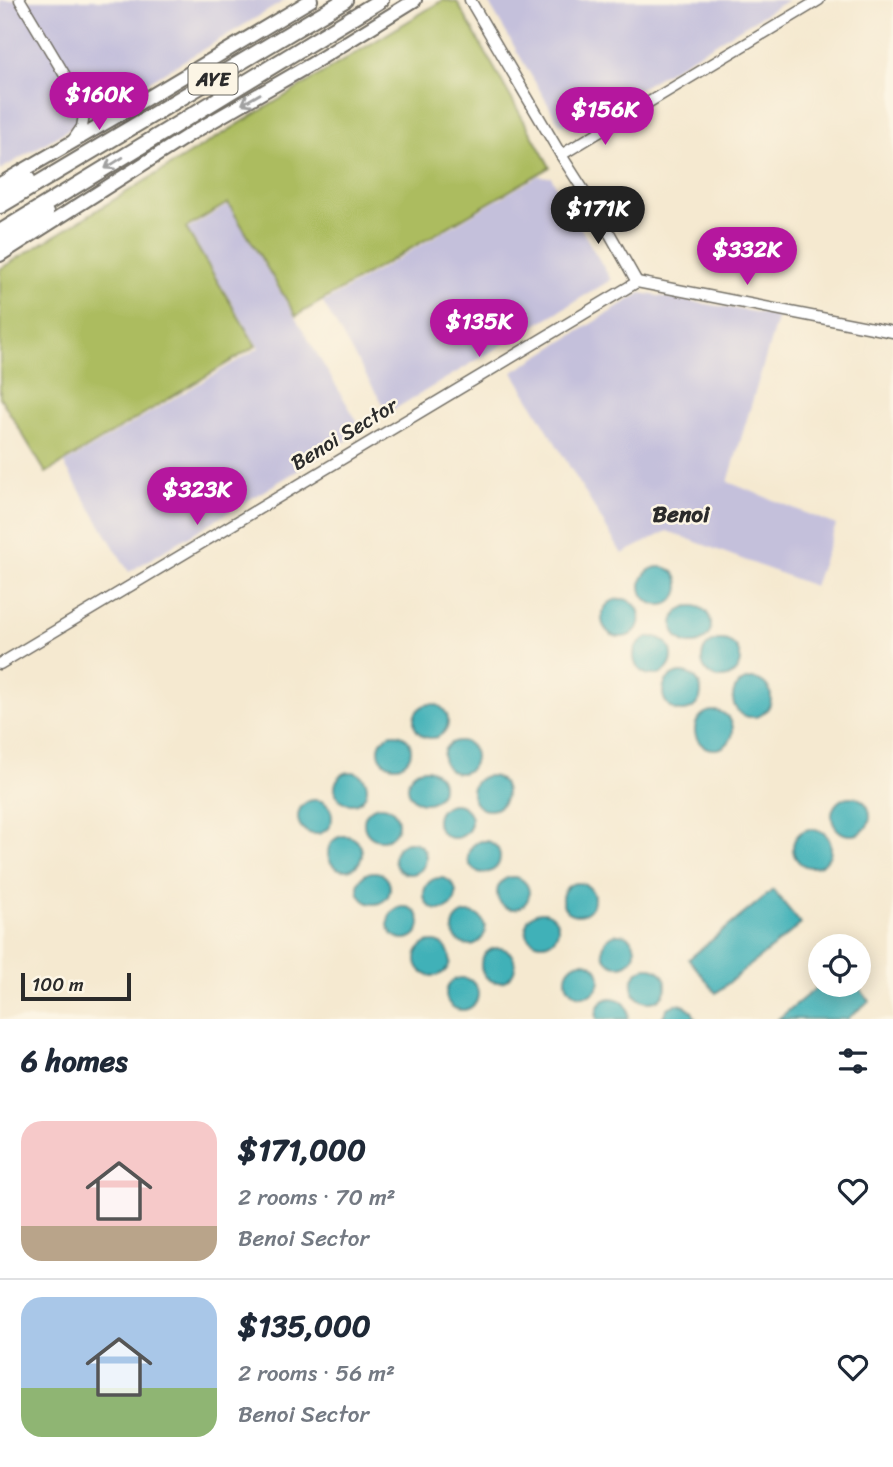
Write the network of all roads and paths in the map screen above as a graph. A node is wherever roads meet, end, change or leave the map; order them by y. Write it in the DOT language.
graph roads {
  1 [pos="20,0"];
  2 [pos="311,0"];
  3 [pos="345,0"];
  4 [pos="381,0"];
  5 [pos="415,0"];
  6 [pos="470,0"];
  7 [pos="819,0"];
  8 [pos="85,109"];
  9 [pos="119,116"];
  10 [pos="139,123"];
  11 [pos="72,142"];
  12 [pos="561,155"];
  13 [pos="0,184"];
  14 [pos="73,189"];
  15 [pos="0,194"];
  16 [pos="0,206"];
  17 [pos="0,232"];
  18 [pos="0,246"];
  19 [pos="0,255"];
  20 [pos="637,282"];
  21 [pos="893,332"];
  22 [pos="0,664"];
  1 -- 8 [label="street"];
  2 -- 9 [label="main road"];
  3 -- 10 [label="highway, AYE"];
  4 -- 14 [label="highway, AYE, one-way"];
  5 -- 19 [label="main road, one-way"];
  6 -- 12 [label="street"];
  7 -- 12 [label="street"];
  8 -- 9 [label="street"];
  8 -- 11 [label="street"];
  9 -- 11 [label="main road"];
  10 -- 15 [label="highway"];
  10 -- 16 [label="highway, AYE"];
  11 -- 13 [label="main road"];
  12 -- 20 [label="street"];
  14 -- 17 [label="highway, AYE"];
  14 -- 18 [label="highway"];
  20 -- 21 [label="street"];
  20 -- 22 [label="street, Benoi Sector"];
}
